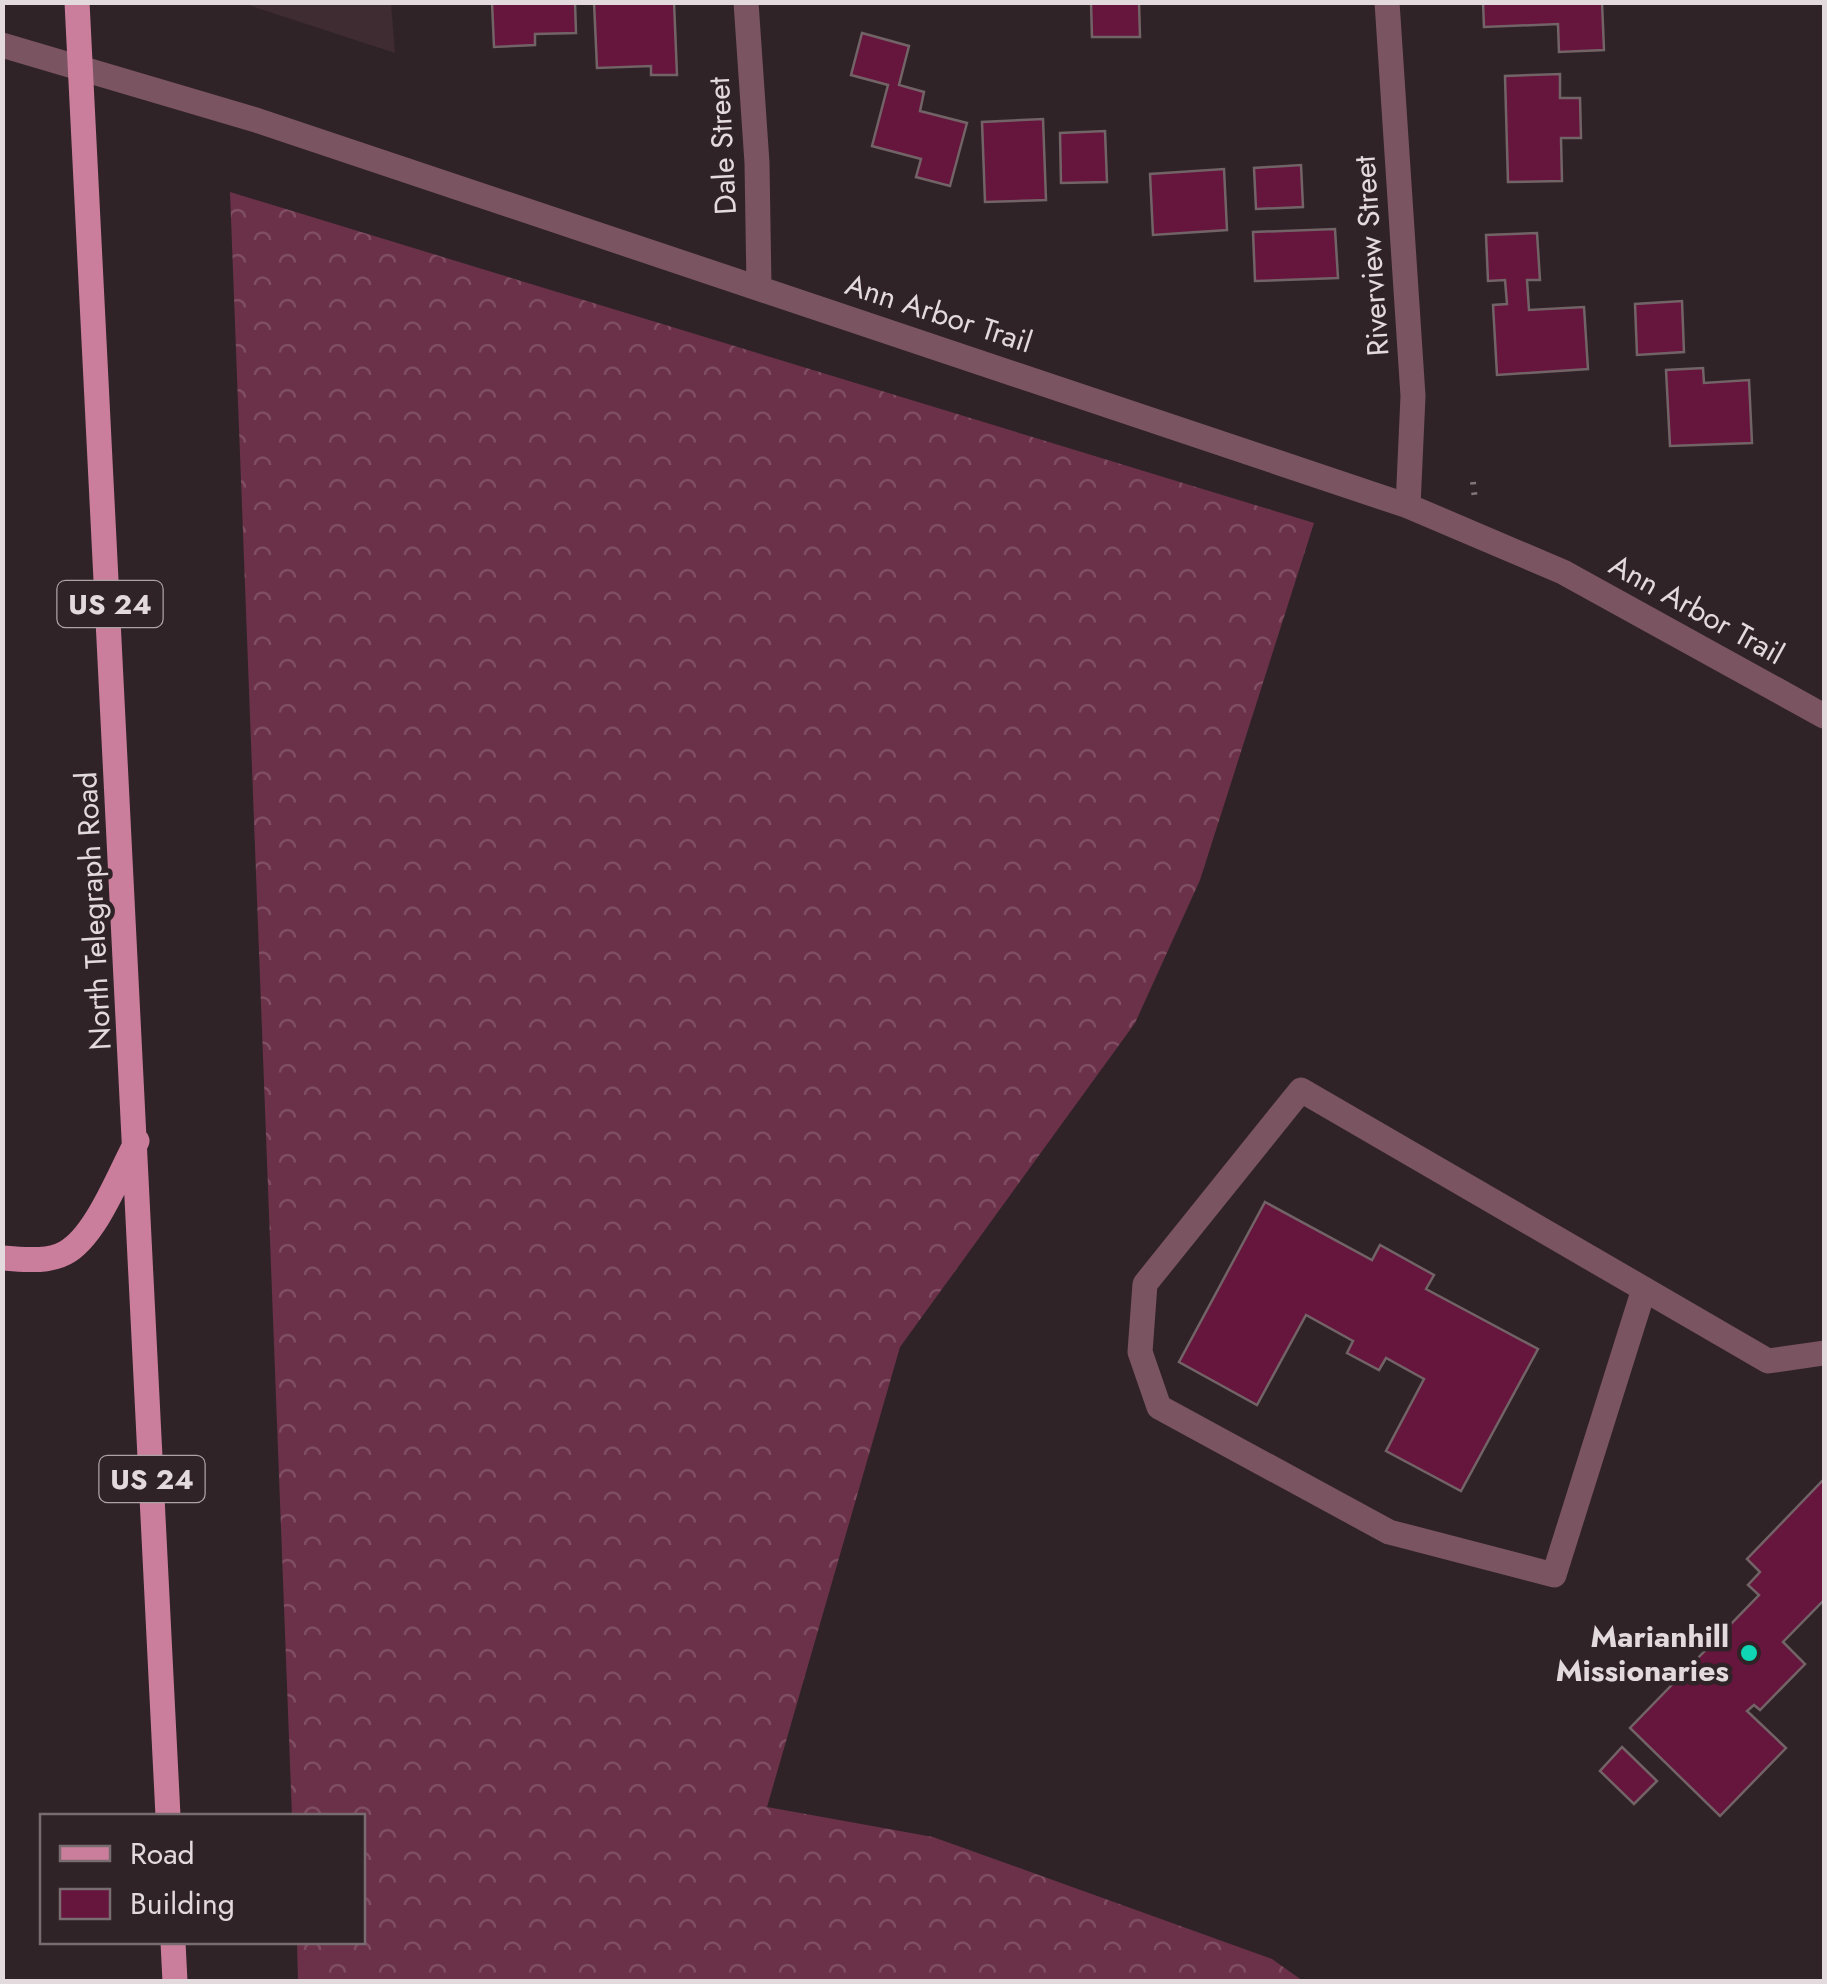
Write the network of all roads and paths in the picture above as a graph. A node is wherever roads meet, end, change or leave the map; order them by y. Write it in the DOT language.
graph roads {
  1 [pos="77,2"];
  2 [pos="746,2"];
  3 [pos="1387,2"];
  4 [pos="2,45"];
  5 [pos="82,67"];
  6 [pos="759,287"];
  7 [pos="1408,506"];
  8 [pos="1824,716"];
  9 [pos="137,1141"];
  10 [pos="2,1258"];
  11 [pos="1644,1289"];
  12 [pos="1824,1353"];
  13 [pos="168,1814"];
  14 [pos="174,1944"];
  15 [pos="175,1982"];
  1 -- 5 [label="main road, North Telegraph Road / US 24"];
  2 -- 6 [label="street, Dale Street"];
  3 -- 7 [label="street, Riverview Street"];
  4 -- 5 [label="street, Ann Arbor Trail"];
  5 -- 6 [label="street, Ann Arbor Trail"];
  5 -- 9 [label="main road, North Telegraph Road / US 24"];
  6 -- 7 [label="street, Ann Arbor Trail"];
  7 -- 8 [label="street, Ann Arbor Trail"];
  9 -- 10 [label="main road"];
  9 -- 13 [label="main road, North Telegraph Road / US 24"];
  11 -- 11 [label="street"];
  11 -- 12 [label="street"];
  14 -- 15 [label="main road"];
}
